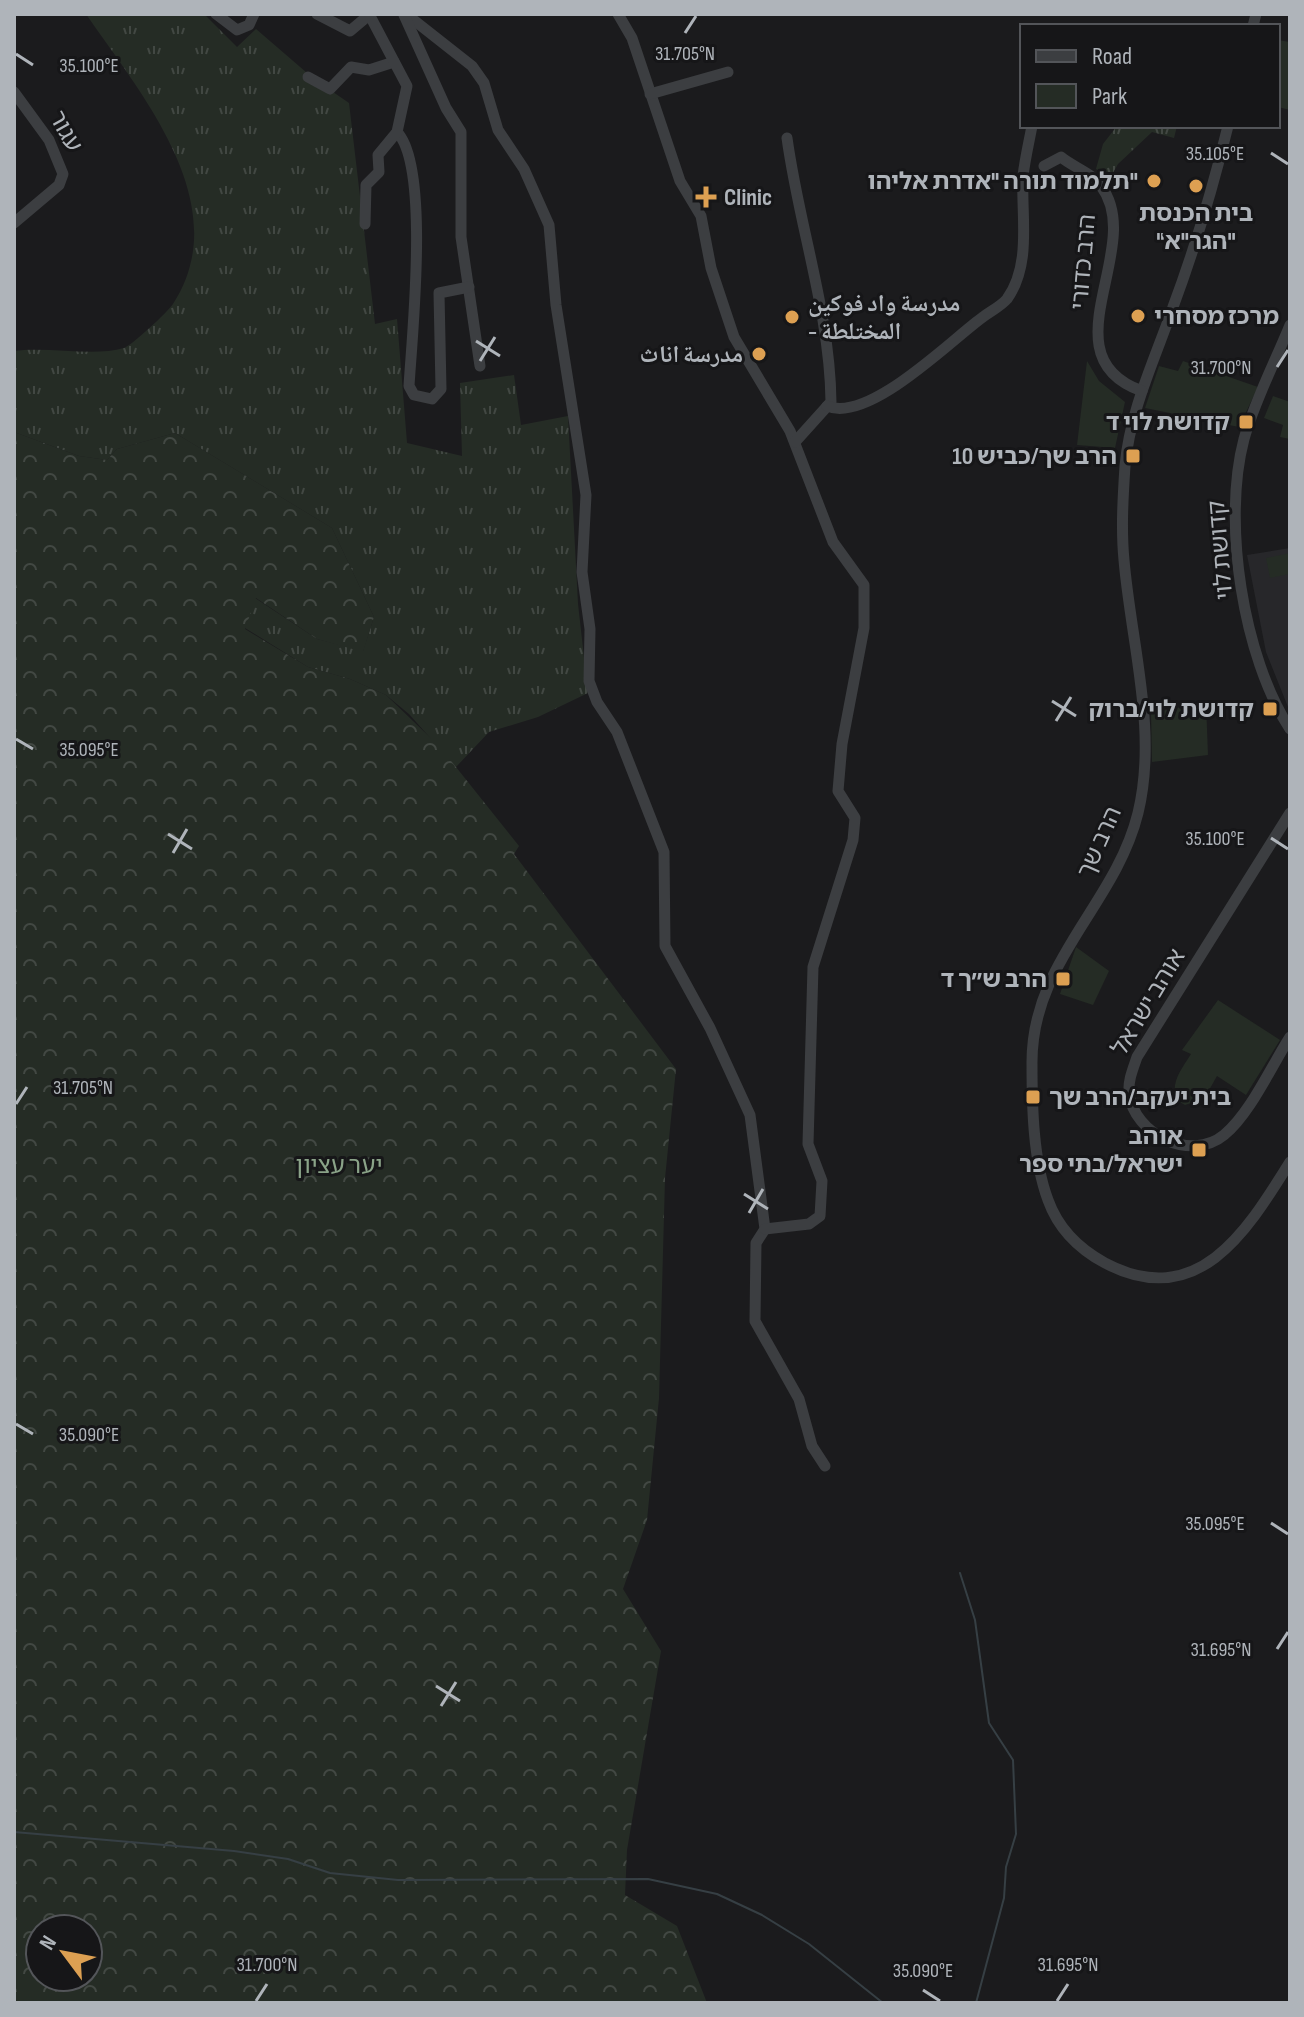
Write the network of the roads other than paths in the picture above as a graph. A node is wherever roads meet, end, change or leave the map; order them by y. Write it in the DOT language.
graph roads {
  1 [pos="216,14"];
  2 [pos="254,14"];
  3 [pos="317,14"];
  4 [pos="405,14"];
  5 [pos="618,14"];
  6 [pos="369,15"];
  7 [pos="394,62"];
  8 [pos="728,72"];
  9 [pos="308,77"];
  10 [pos="14,92"];
  11 [pos="650,94"];
  12 [pos="1032,128"];
  13 [pos="1227,128"];
  14 [pos="397,132"];
  15 [pos="787,138"];
  16 [pos="1044,166"];
  17 [pos="14,223"];
  18 [pos="365,224"];
  19 [pos="469,287"];
  20 [pos="1290,325"];
  21 [pos="480,366"];
  22 [pos="1142,391"];
  23 [pos="827,406"];
  24 [pos="795,442"];
  25 [pos="1289,728"];
  26 [pos="1290,813"];
  27 [pos="1290,1037"];
  28 [pos="1290,1162"];
  29 [pos="765,1229"];
  30 [pos="825,1466"];
  1 -- 2 [label="street"];
  3 -- 6 [label="street"];
  4 -- 19 [label="street"];
  4 -- 29 [label="street"];
  5 -- 11 [label="street"];
  6 -- 7 [label="street"];
  7 -- 9 [label="street"];
  7 -- 14 [label="street"];
  8 -- 11 [label="street"];
  10 -- 17 [label="street, עגור"];
  11 -- 24 [label="street"];
  12 -- 23 [label="street"];
  13 -- 22 [label="street, הרב שך"];
  14 -- 18 [label="street"];
  14 -- 19 [label="street"];
  15 -- 23 [label="street"];
  16 -- 22 [label="street, הרב כדורי"];
  19 -- 21 [label="street"];
  20 -- 25 [label="street, קדושת לוי"];
  22 -- 28 [label="street, הרב שך"];
  23 -- 24 [label="street"];
  24 -- 29 [label="street"];
  26 -- 27 [label="street, אוהב ישראל"];
  29 -- 30 [label="street"];
}
